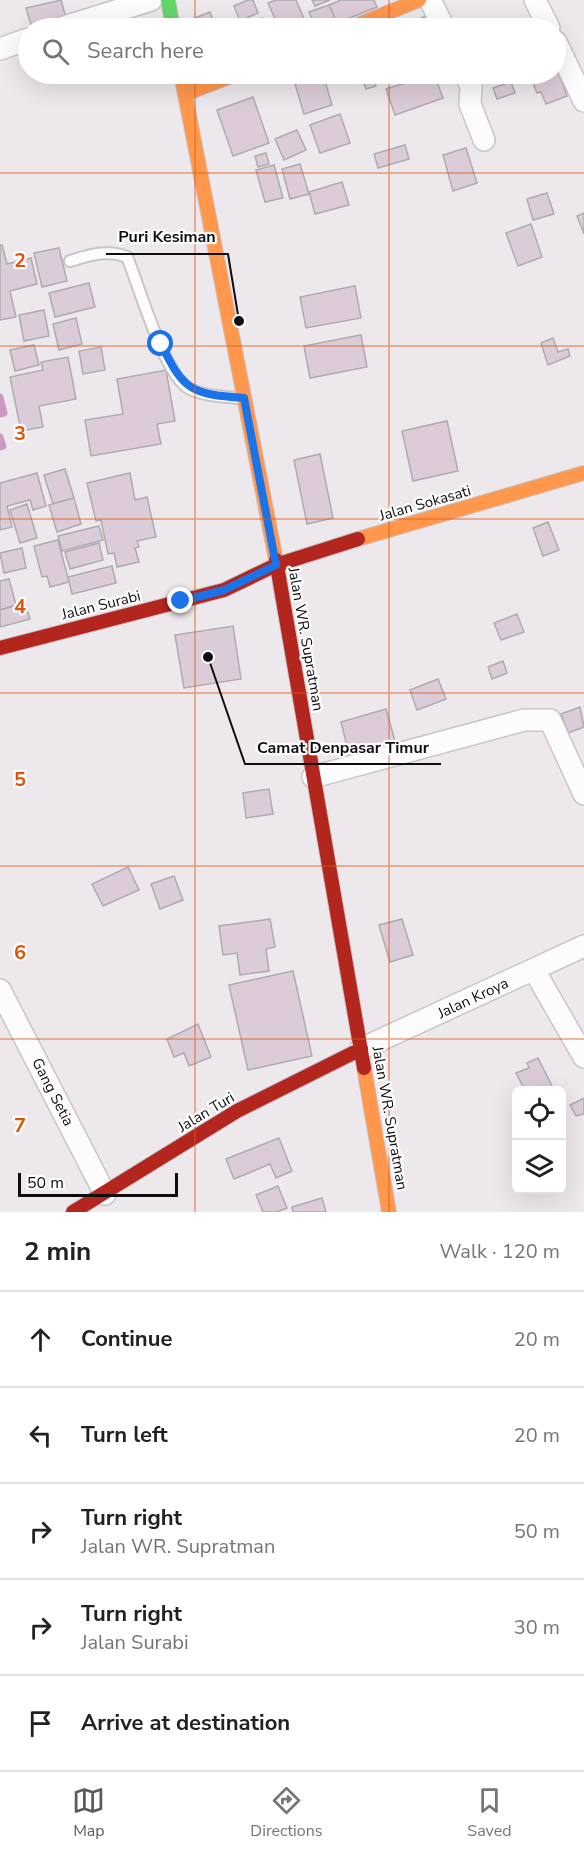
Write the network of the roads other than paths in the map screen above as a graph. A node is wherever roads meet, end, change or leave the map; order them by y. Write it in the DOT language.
graph roads {
  1 [pos="152,0"];
  2 [pos="168,0"];
  3 [pos="419,0"];
  4 [pos="430,0"];
  5 [pos="535,0"];
  6 [pos="94,18"];
  7 [pos="171,18"];
  8 [pos="375,18"];
  9 [pos="439,18"];
  10 [pos="544,18"];
  11 [pos="18,43"];
  12 [pos="0,49"];
  13 [pos="566,64"];
  14 [pos="184,84"];
  15 [pos="211,84"];
  16 [pos="470,84"];
  17 [pos="185,94"];
  18 [pos="584,101"];
  19 [pos="484,140"];
  20 [pos="70,261"];
  21 [pos="244,398"];
  22 [pos="584,473"];
  23 [pos="276,565"];
  24 [pos="0,648"];
  25 [pos="313,777"];
  26 [pos="584,794"];
  27 [pos="584,946"];
  28 [pos="534,970"];
  29 [pos="0,990"];
  30 [pos="361,1049"];
  31 [pos="584,1057"];
  32 [pos="100,1202"];
  33 [pos="73,1212"];
  34 [pos="390,1212"];
  1 -- 6 [label="street"];
  2 -- 7 [label="main road"];
  3 -- 8 [label="main road"];
  4 -- 9 [label="street"];
  5 -- 10 [label="street"];
  11 -- 12 [label="street"];
  13 -- 18 [label="street"];
  14 -- 17 [label="main road, Jalan WR. Supratman"];
  15 -- 17 [label="main road"];
  16 -- 19 [label="street"];
  17 -- 21 [label="main road, Jalan WR. Supratman"];
  20 -- 21 [label="lane"];
  21 -- 23 [label="main road, Jalan WR. Supratman"];
  22 -- 23 [label="main road, Jalan Sokasati"];
  23 -- 24 [label="main road, Jalan Surabi"];
  23 -- 25 [label="main road, Jalan WR. Supratman"];
  25 -- 26 [label="street"];
  25 -- 30 [label="main road, Jalan WR. Supratman"];
  27 -- 28 [label="street, Jalan Kroya"];
  28 -- 30 [label="street, Jalan Kroya"];
  28 -- 31 [label="street"];
  29 -- 32 [label="street, Gang Setia"];
  30 -- 32 [label="main road, Jalan Turi"];
  30 -- 34 [label="main road, Jalan WR. Supratman"];
  32 -- 33 [label="main road, Jalan Turi"];
}
